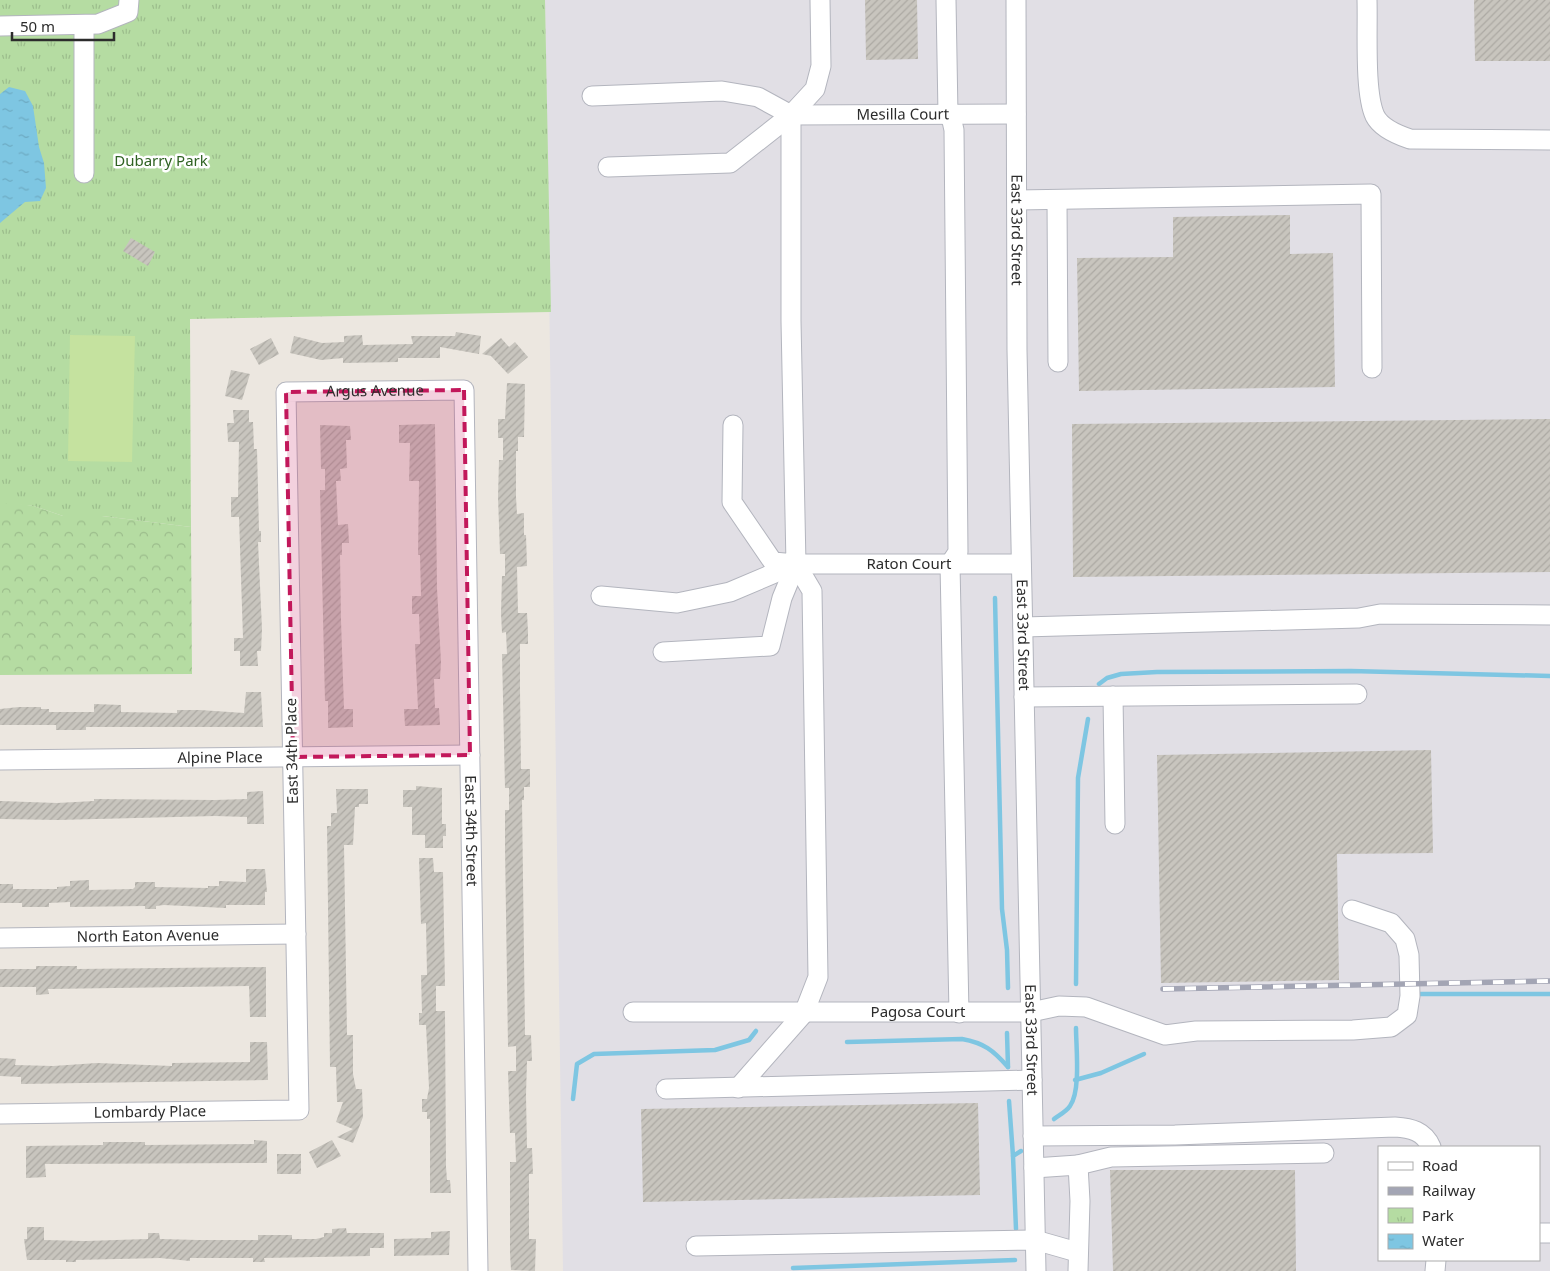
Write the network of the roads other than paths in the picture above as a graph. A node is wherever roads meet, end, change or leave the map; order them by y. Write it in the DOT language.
graph roads {
  1 [pos="128,0"];
  2 [pos="820,0"];
  3 [pos="946,0"];
  4 [pos="1016,0"];
  5 [pos="1367,0"];
  6 [pos="0,26"];
  7 [pos="84,26"];
  8 [pos="592,96"];
  9 [pos="948,114"];
  10 [pos="1016,114"];
  11 [pos="792,115"];
  12 [pos="1550,140"];
  13 [pos="608,167"];
  14 [pos="84,173"];
  15 [pos="1016,200"];
  16 [pos="1057,200"];
  17 [pos="1058,362"];
  18 [pos="1372,368"];
  19 [pos="464,390"];
  20 [pos="286,392"];
  21 [pos="734,426"];
  22 [pos="796,564"];
  23 [pos="950,564"];
  24 [pos="1021,564"];
  25 [pos="601,596"];
  26 [pos="1550,615"];
  27 [pos="1023,627"];
  28 [pos="663,652"];
  29 [pos="1357,694"];
  30 [pos="1113,696"];
  31 [pos="1024,697"];
  32 [pos="470,755"];
  33 [pos="292,757"];
  34 [pos="0,760"];
  35 [pos="1114,824"];
  36 [pos="1352,910"];
  37 [pos="296,934"];
  38 [pos="0,938"];
  39 [pos="633,1012"];
  40 [pos="1031,1012"];
  41 [pos="804,1013"];
  42 [pos="959,1013"];
  43 [pos="1032,1080"];
  44 [pos="738,1088"];
  45 [pos="666,1089"];
  46 [pos="299,1110"];
  47 [pos="0,1114"];
  48 [pos="1033,1136"];
  49 [pos="1430,1146"];
  50 [pos="1324,1153"];
  51 [pos="1078,1165"];
  52 [pos="1034,1168"];
  53 [pos="1035,1240"];
  54 [pos="696,1246"];
  55 [pos="1077,1262"];
  56 [pos="478,1271"];
  57 [pos="1036,1271"];
  1 -- 7 [label="street"];
  2 -- 11 [label="street"];
  3 -- 9 [label="street"];
  4 -- 10 [label="street, East 33rd Street"];
  5 -- 12 [label="street"];
  6 -- 7 [label="street"];
  7 -- 14 [label="street"];
  8 -- 11 [label="street"];
  9 -- 10 [label="street, Mesilla Court"];
  9 -- 11 [label="street, Mesilla Court"];
  9 -- 23 [label="street"];
  10 -- 15 [label="street, East 33rd Street"];
  11 -- 13 [label="street"];
  11 -- 22 [label="street"];
  15 -- 16 [label="street"];
  15 -- 24 [label="street, East 33rd Street"];
  16 -- 17 [label="street"];
  16 -- 18 [label="street"];
  19 -- 20 [label="street, Argus Avenue"];
  19 -- 32 [label="street, East 34th Street"];
  20 -- 33 [label="street, East 34th Place"];
  21 -- 22 [label="street"];
  22 -- 23 [label="street, Raton Court"];
  22 -- 25 [label="street"];
  22 -- 28 [label="street"];
  22 -- 41 [label="street"];
  23 -- 24 [label="street, Raton Court"];
  23 -- 42 [label="street"];
  24 -- 27 [label="street, East 33rd Street"];
  26 -- 27 [label="street"];
  27 -- 31 [label="street, East 33rd Street"];
  29 -- 30 [label="street"];
  30 -- 31 [label="street"];
  30 -- 35 [label="street"];
  31 -- 40 [label="street, East 33rd Street"];
  32 -- 33 [label="street, Alpine Place"];
  32 -- 56 [label="street, East 34th Street"];
  33 -- 34 [label="street, Alpine Place"];
  33 -- 37 [label="street, East 34th Place"];
  36 -- 40 [label="street, Pagosa Court"];
  37 -- 38 [label="street, North Eaton Avenue"];
  37 -- 46 [label="street, East 34th Place"];
  39 -- 41 [label="street, Pagosa Court"];
  40 -- 42 [label="street, Pagosa Court"];
  40 -- 43 [label="street, East 33rd Street"];
  41 -- 42 [label="street, Pagosa Court"];
  41 -- 44 [label="street"];
  43 -- 44 [label="street"];
  43 -- 48 [label="street, East 33rd Street"];
  44 -- 45 [label="street"];
  46 -- 47 [label="street, Lombardy Place"];
  48 -- 49 [label="street"];
  48 -- 52 [label="street, East 33rd Street"];
  50 -- 51 [label="street"];
  51 -- 52 [label="street"];
  51 -- 55 [label="street"];
  52 -- 53 [label="street, East 33rd Street"];
  53 -- 54 [label="street"];
  53 -- 55 [label="street"];
  53 -- 57 [label="street, East 33rd Street"];
}
